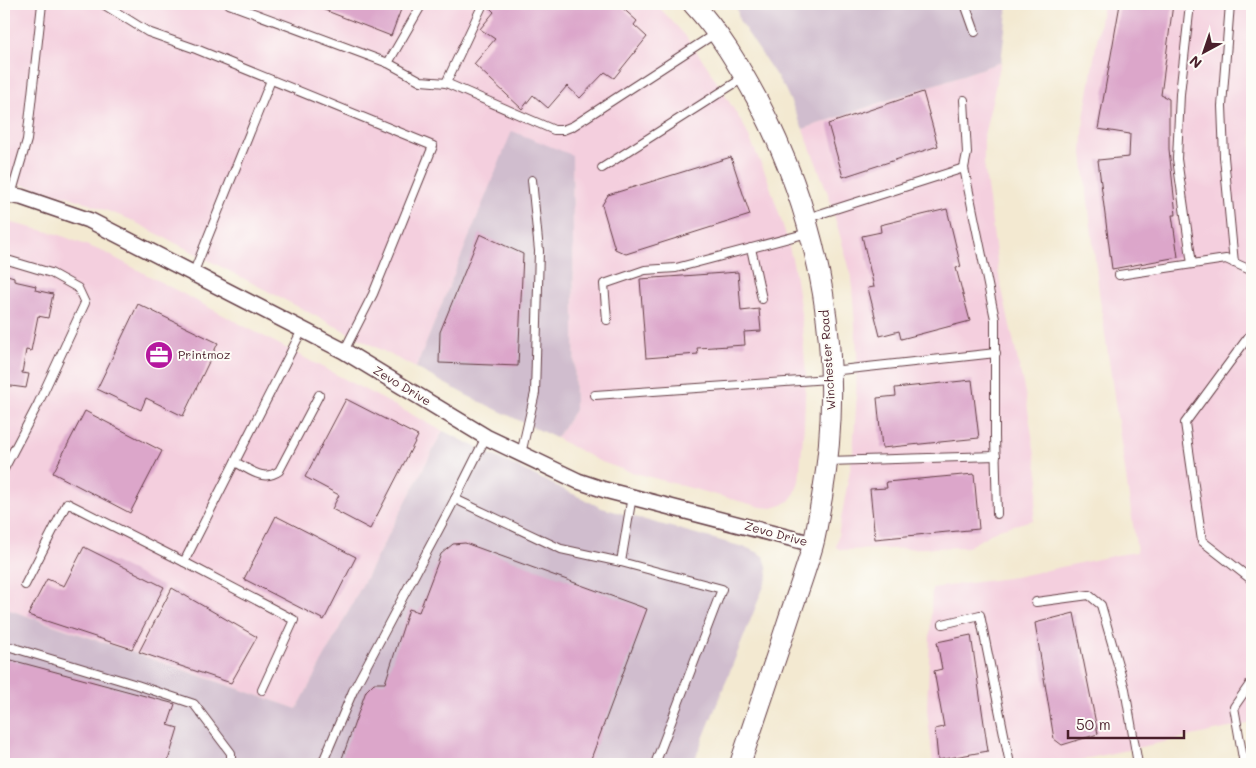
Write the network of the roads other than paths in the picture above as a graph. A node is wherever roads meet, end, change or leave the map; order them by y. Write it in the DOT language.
graph roads {
  1 [pos="42,4"];
  2 [pos="104,4"];
  3 [pos="229,4"];
  4 [pos="422,4"];
  5 [pos="483,4"];
  6 [pos="965,4"];
  7 [pos="1190,4"];
  8 [pos="1230,4"];
  9 [pos="696,5"];
  10 [pos="717,32"];
  11 [pos="975,32"];
  12 [pos="388,63"];
  13 [pos="745,77"];
  14 [pos="272,80"];
  15 [pos="446,83"];
  16 [pos="964,100"];
  17 [pos="602,168"];
  18 [pos="964,168"];
  19 [pos="532,180"];
  20 [pos="7,194"];
  21 [pos="808,225"];
  22 [pos="751,248"];
  23 [pos="4,260"];
  24 [pos="1234,263"];
  25 [pos="1192,264"];
  26 [pos="1252,269"];
  27 [pos="194,274"];
  28 [pos="1119,276"];
  29 [pos="762,299"];
  30 [pos="606,320"];
  31 [pos="302,330"];
  32 [pos="1252,332"];
  33 [pos="344,351"];
  34 [pos="996,354"];
  35 [pos="831,375"];
  36 [pos="319,395"];
  37 [pos="595,395"];
  38 [pos="486,437"];
  39 [pos="521,454"];
  40 [pos="996,456"];
  41 [pos="828,461"];
  42 [pos="235,462"];
  43 [pos="4,468"];
  44 [pos="632,496"];
  45 [pos="455,499"];
  46 [pos="997,514"];
  47 [pos="813,544"];
  48 [pos="184,562"];
  49 [pos="621,562"];
  50 [pos="1252,580"];
  51 [pos="25,585"];
  52 [pos="1036,602"];
  53 [pos="943,624"];
  54 [pos="4,645"];
  55 [pos="1252,681"];
  56 [pos="262,690"];
  57 [pos="1252,763"];
  58 [pos="231,764"];
  59 [pos="322,764"];
  60 [pos="655,764"];
  61 [pos="740,764"];
  62 [pos="1010,764"];
  63 [pos="1138,764"];
  64 [pos="1244,764"];
  65 [pos="1248,764"];
  1 -- 20 [label="lane"];
  2 -- 14 [label="lane"];
  3 -- 12 [label="lane"];
  4 -- 12 [label="lane"];
  5 -- 15 [label="lane"];
  6 -- 11 [label="lane"];
  7 -- 25 [label="lane"];
  8 -- 24 [label="lane"];
  9 -- 10 [label="street, Winchester Road"];
  10 -- 13 [label="street, Winchester Road"];
  10 -- 15 [label="lane"];
  12 -- 15 [label="lane"];
  13 -- 17 [label="lane"];
  13 -- 21 [label="street, Winchester Road"];
  14 -- 27 [label="lane"];
  14 -- 33 [label="lane"];
  16 -- 18 [label="lane"];
  18 -- 21 [label="lane"];
  18 -- 34 [label="lane"];
  19 -- 39 [label="lane"];
  20 -- 27 [label="street, Zevo Drive"];
  21 -- 22 [label="lane"];
  21 -- 35 [label="street, Winchester Road"];
  22 -- 29 [label="lane"];
  22 -- 30 [label="lane"];
  23 -- 43 [label="lane"];
  24 -- 25 [label="lane"];
  24 -- 26 [label="lane"];
  25 -- 28 [label="lane"];
  27 -- 31 [label="street, Zevo Drive"];
  31 -- 33 [label="street, Zevo Drive"];
  31 -- 42 [label="lane"];
  32 -- 50 [label="lane"];
  33 -- 38 [label="street, Zevo Drive"];
  34 -- 35 [label="lane"];
  34 -- 40 [label="lane"];
  35 -- 37 [label="lane"];
  35 -- 41 [label="street, Winchester Road"];
  36 -- 42 [label="lane"];
  38 -- 39 [label="street, Zevo Drive"];
  38 -- 45 [label="lane"];
  39 -- 44 [label="street, Zevo Drive"];
  40 -- 41 [label="lane"];
  40 -- 46 [label="lane"];
  41 -- 47 [label="street, Winchester Road"];
  42 -- 48 [label="lane"];
  44 -- 47 [label="street, Zevo Drive"];
  44 -- 49 [label="lane"];
  45 -- 49 [label="lane"];
  45 -- 59 [label="lane"];
  47 -- 61 [label="street, Winchester Road"];
  48 -- 51 [label="lane"];
  48 -- 56 [label="lane"];
  49 -- 60 [label="lane"];
  52 -- 63 [label="lane"];
  53 -- 62 [label="lane"];
  54 -- 58 [label="lane"];
  55 -- 64 [label="lane"];
  57 -- 65 [label="street"];
}
